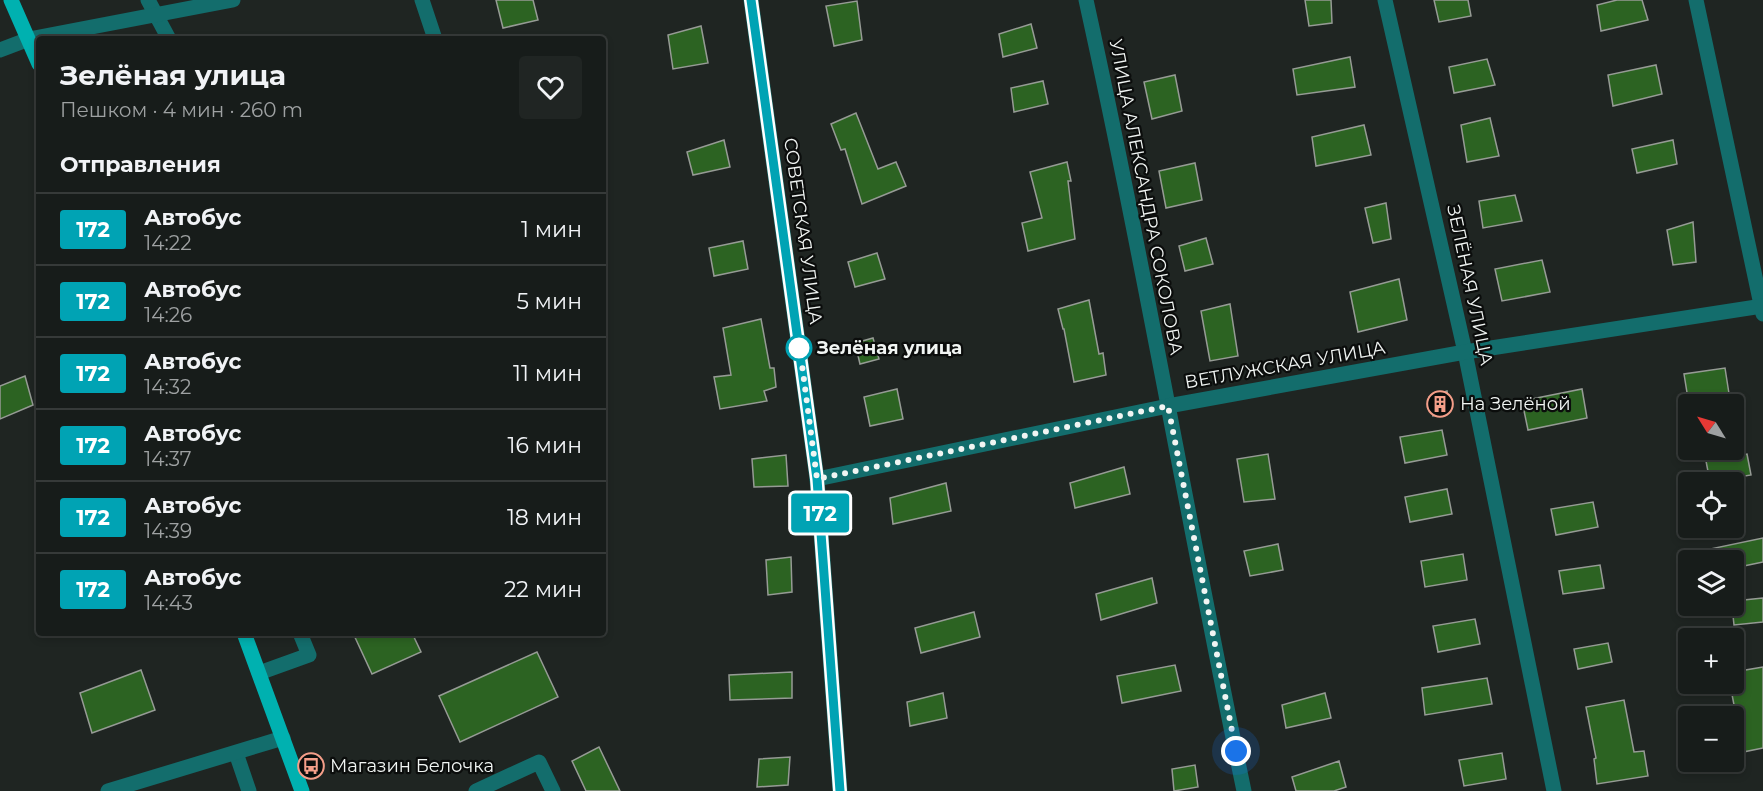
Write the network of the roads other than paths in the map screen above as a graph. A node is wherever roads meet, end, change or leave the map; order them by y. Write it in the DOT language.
graph roads {
  1 [pos="11,0"];
  2 [pos="148,0"];
  3 [pos="233,0"];
  4 [pos="422,0"];
  5 [pos="751,0"];
  6 [pos="1086,0"];
  7 [pos="1386,0"];
  8 [pos="1696,0"];
  9 [pos="156,16"];
  10 [pos="46,36"];
  11 [pos="167,36"];
  12 [pos="434,36"];
  13 [pos="36,38"];
  14 [pos="29,39"];
  15 [pos="0,50"];
  16 [pos="36,56"];
  17 [pos="1762,308"];
  18 [pos="1465,352"];
  19 [pos="1168,406"];
  20 [pos="817,479"];
  21 [pos="245,636"];
  22 [pos="301,636"];
  23 [pos="259,673"];
  24 [pos="283,738"];
  25 [pos="236,753"];
  26 [pos="108,791"];
  27 [pos="249,791"];
  28 [pos="302,791"];
  29 [pos="476,791"];
  30 [pos="553,791"];
  31 [pos="840,791"];
  32 [pos="1244,791"];
  33 [pos="1554,791"];
  1 -- 14 [label="main road"];
  2 -- 9 [label="street"];
  3 -- 9 [label="street"];
  4 -- 12 [label="street"];
  5 -- 20 [label="street, СОВЕТСКАЯ УЛИЦА"];
  6 -- 19 [label="street, УЛИЦА АЛЕКСАНДРА СОКОЛОВА"];
  7 -- 18 [label="street, ЗЕЛЁНАЯ УЛИЦА"];
  8 -- 17 [label="street"];
  9 -- 10 [label="street"];
  9 -- 11 [label="street"];
  13 -- 14 [label="street"];
  14 -- 15 [label="street"];
  14 -- 16 [label="main road"];
  17 -- 18 [label="street, ВЕТЛУЖСКАЯ УЛИЦА"];
  18 -- 19 [label="street, ВЕТЛУЖСКАЯ УЛИЦА"];
  18 -- 33 [label="street, ЗЕЛЁНАЯ УЛИЦА"];
  19 -- 20 [label="street, ВЕТЛУЖСКАЯ УЛИЦА"];
  19 -- 32 [label="street, УЛИЦА АЛЕКСАНДРА СОКОЛОВА"];
  20 -- 31 [label="street, СОВЕТСКАЯ УЛИЦА"];
  21 -- 23 [label="main road"];
  22 -- 23 [label="street"];
  23 -- 24 [label="main road"];
  24 -- 25 [label="street"];
  24 -- 28 [label="main road"];
  25 -- 26 [label="street"];
  25 -- 27 [label="street"];
  29 -- 30 [label="street"];
}
